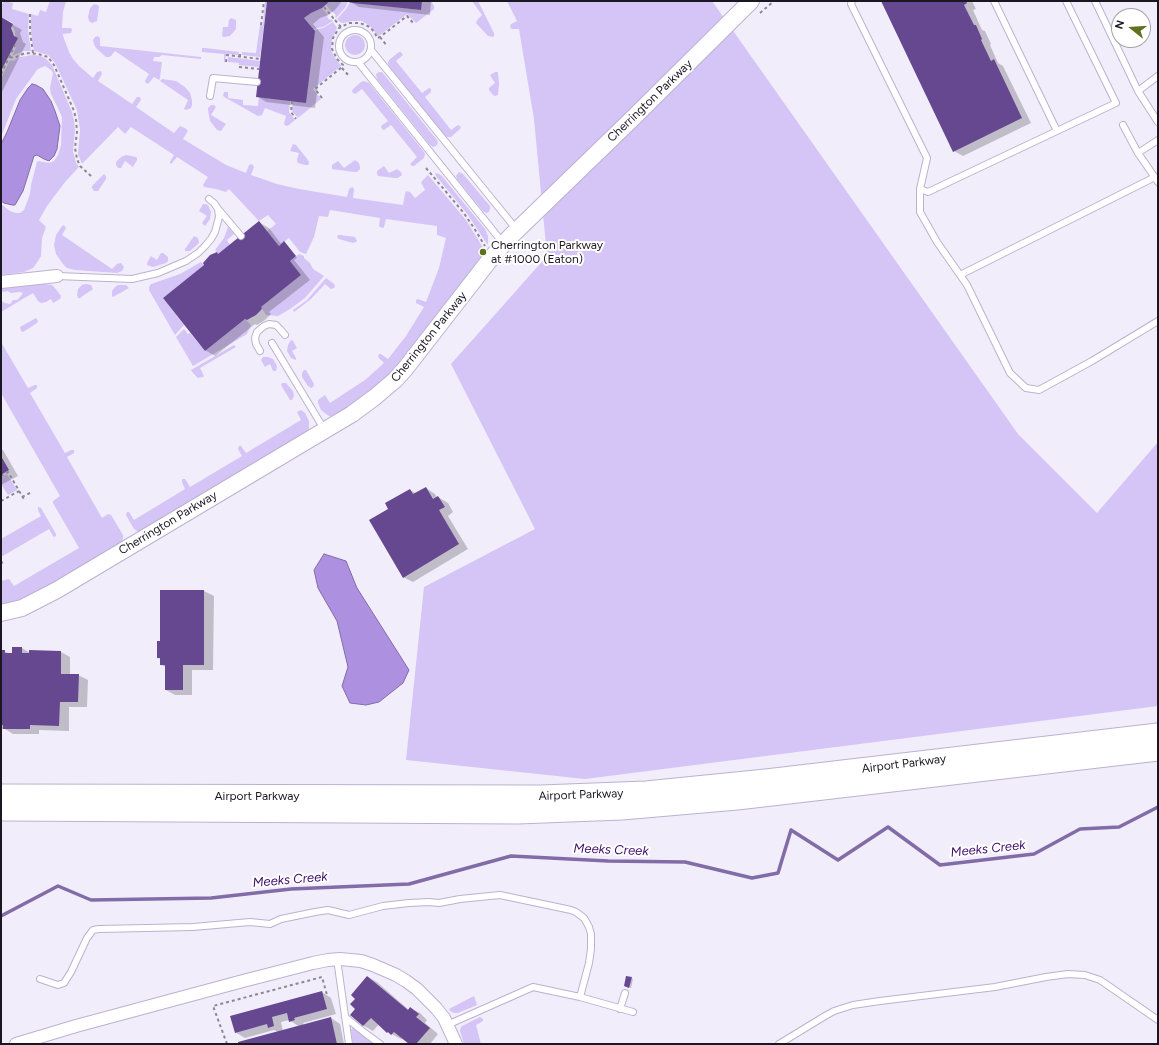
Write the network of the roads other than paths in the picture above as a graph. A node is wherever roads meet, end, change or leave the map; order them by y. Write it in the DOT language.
graph roads {
  1 [pos="852,1"];
  2 [pos="994,1"];
  3 [pos="1066,1"];
  4 [pos="1095,1"];
  5 [pos="754,8"];
  6 [pos="371,50"];
  7 [pos="358,62"];
  8 [pos="1158,76"];
  9 [pos="257,82"];
  10 [pos="1138,91"];
  11 [pos="210,96"];
  12 [pos="1158,122"];
  13 [pos="1123,124"];
  14 [pos="1057,131"];
  15 [pos="1158,140"];
  16 [pos="1138,153"];
  17 [pos="1157,180"];
  18 [pos="920,189"];
  19 [pos="209,199"];
  20 [pos="218,209"];
  21 [pos="516,230"];
  22 [pos="241,236"];
  23 [pos="503,244"];
  24 [pos="960,275"];
  25 [pos="57,276"];
  26 [pos="1,282"];
  27 [pos="1158,321"];
  28 [pos="285,335"];
  29 [pos="272,343"];
  30 [pos="260,351"];
  31 [pos="324,430"];
  32 [pos="1,613"];
  33 [pos="1158,734"];
  34 [pos="1158,750"];
  35 [pos="1,795"];
  36 [pos="1,810"];
  37 [pos="215,810"];
  38 [pos="1,815"];
  39 [pos="337,959"];
  40 [pos="40,979"];
  41 [pos="625,993"];
  42 [pos="580,997"];
  43 [pos="620,1008"];
  44 [pos="633,1012"];
  45 [pos="345,1017"];
  46 [pos="1158,1020"];
  47 [pos="447,1025"];
  48 [pos="16,1044"];
  49 [pos="349,1044"];
  50 [pos="380,1044"];
  51 [pos="456,1044"];
  52 [pos="779,1044"];
  1 -- 18 [label="lane"];
  2 -- 14 [label="lane"];
  3 -- 14 [label="lane"];
  4 -- 10 [label="lane"];
  5 -- 21 [label="street, Cherrington Parkway"];
  6 -- 7 [label="lane"];
  6 -- 7 [label="lane"];
  6 -- 21 [label="lane"];
  7 -- 23 [label="lane"];
  8 -- 10 [label="lane"];
  9 -- 11 [label="lane"];
  10 -- 12 [label="lane"];
  13 -- 16 [label="lane"];
  14 -- 18 [label="lane"];
  15 -- 16 [label="lane"];
  16 -- 17 [label="lane"];
  17 -- 24 [label="lane"];
  18 -- 24 [label="lane"];
  19 -- 20 [label="lane"];
  20 -- 22 [label="lane"];
  20 -- 25 [label="lane"];
  21 -- 23 [label="street, Cherrington Parkway"];
  23 -- 31 [label="street, Cherrington Parkway"];
  24 -- 27 [label="lane"];
  25 -- 26 [label="street"];
  28 -- 30 [label="lane"];
  29 -- 31 [label="lane"];
  31 -- 32 [label="street, Cherrington Parkway"];
  33 -- 35 [label="highway, Airport Parkway"];
  34 -- 37 [label="highway, Airport Parkway"];
  36 -- 37 [label="highway, Airport Parkway"];
  37 -- 38 [label="highway"];
  39 -- 45 [label="lane"];
  39 -- 47 [label="street"];
  39 -- 48 [label="street"];
  40 -- 42 [label="lane"];
  41 -- 43 [label="lane"];
  42 -- 43 [label="lane"];
  42 -- 47 [label="lane"];
  43 -- 44 [label="lane"];
  45 -- 49 [label="lane"];
  45 -- 50 [label="lane"];
  46 -- 52 [label="lane"];
  47 -- 51 [label="street"];
}
